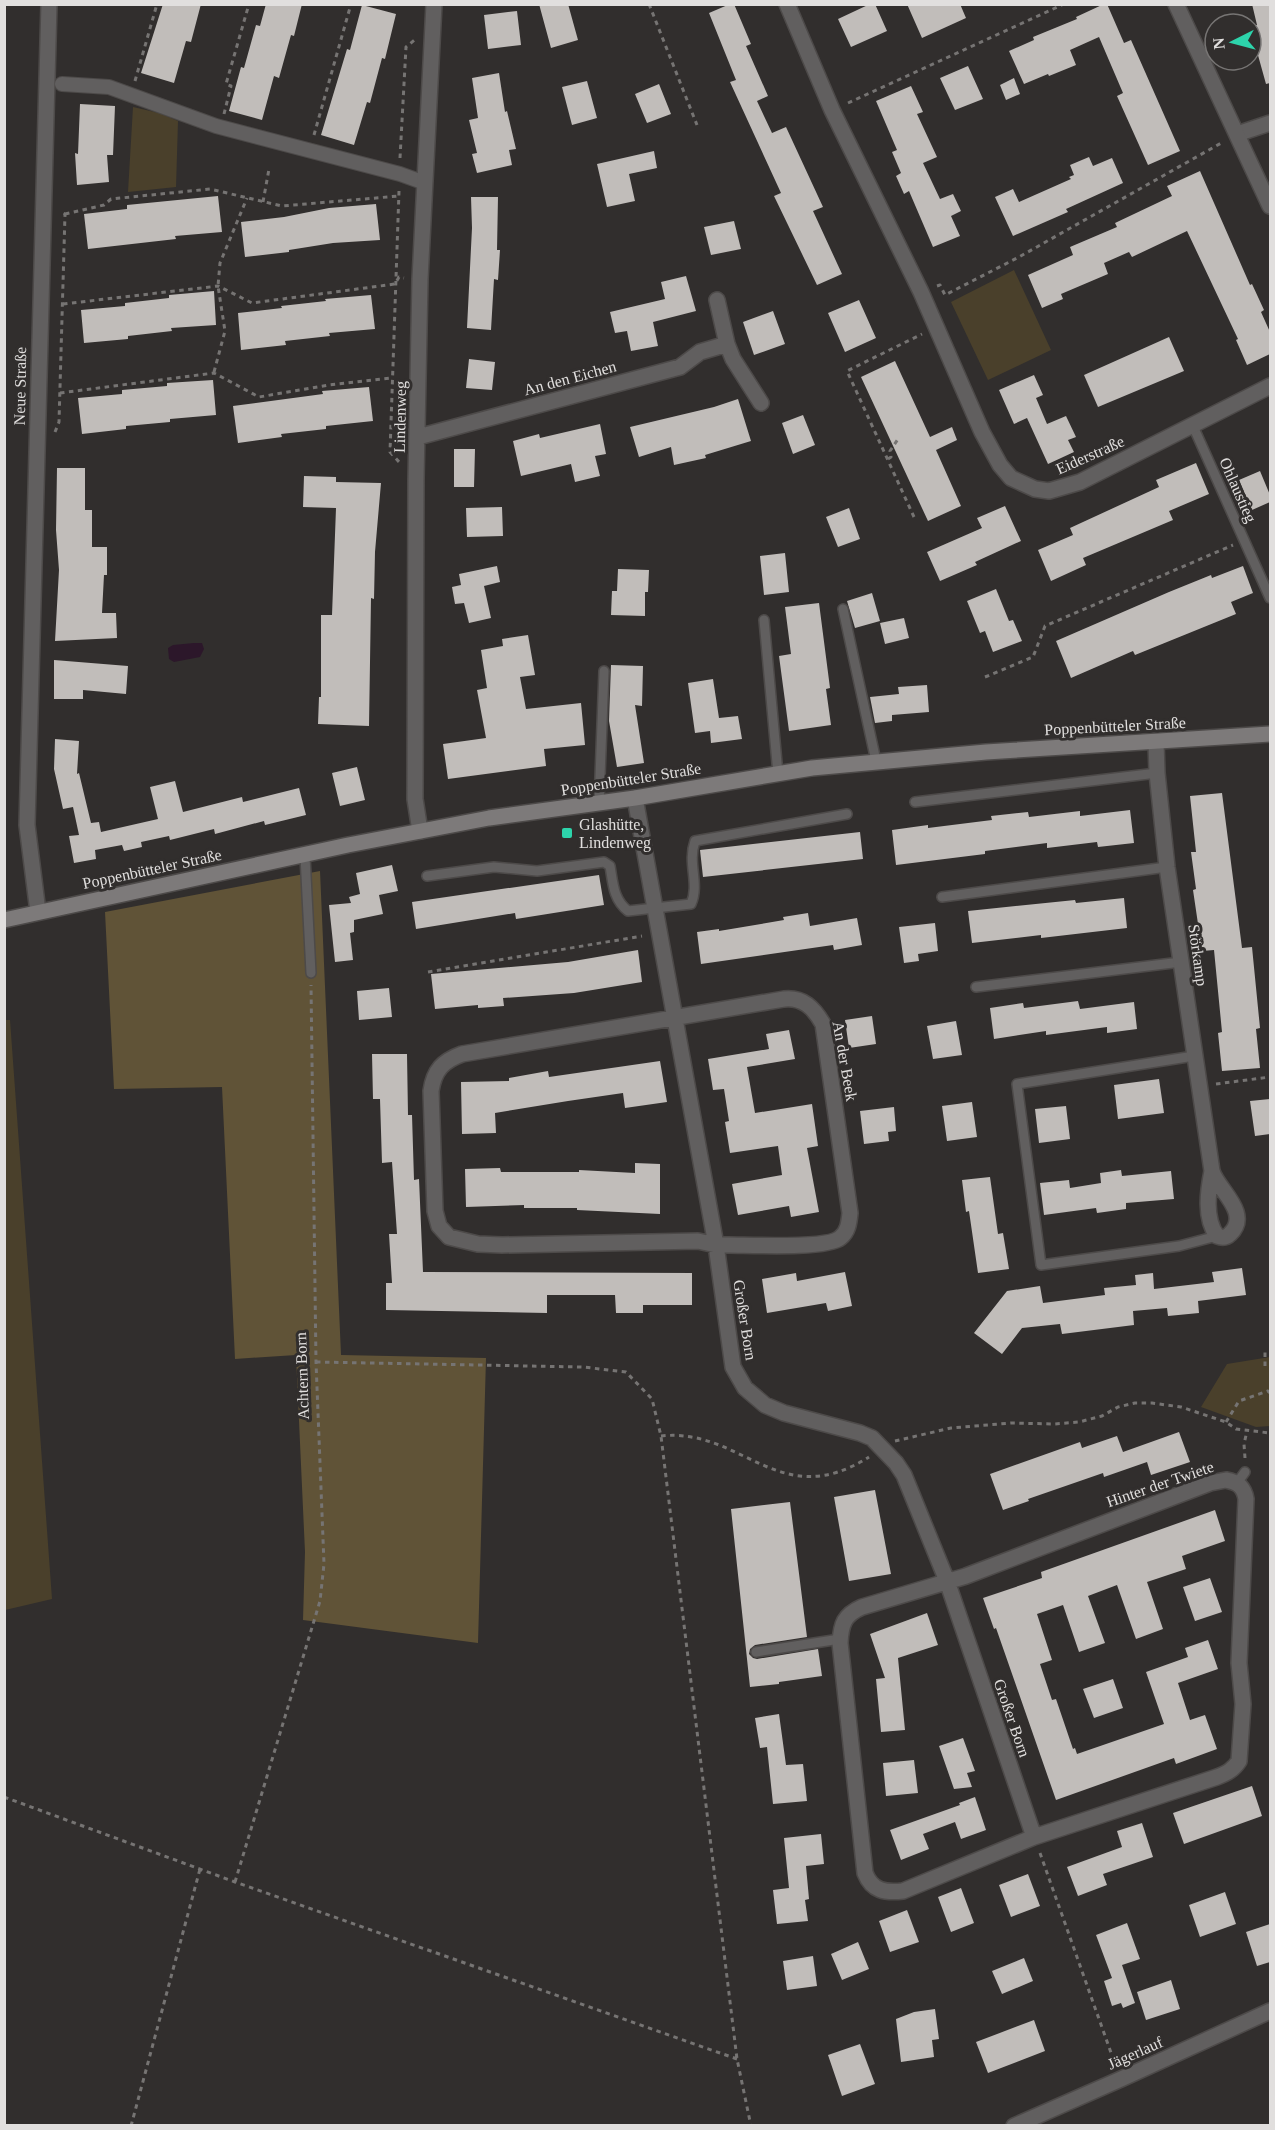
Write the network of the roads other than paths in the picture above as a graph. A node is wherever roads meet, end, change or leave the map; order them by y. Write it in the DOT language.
graph roads {
  1 [pos="49,4"];
  2 [pos="434,4"];
  3 [pos="787,4"];
  4 [pos="1176,4"];
  5 [pos="46,83"];
  6 [pos="62,84"];
  7 [pos="1270,123"];
  8 [pos="1237,134"];
  9 [pos="425,183"];
  10 [pos="1270,206"];
  11 [pos="717,300"];
  12 [pos="727,344"];
  13 [pos="1270,386"];
  14 [pos="761,403"];
  15 [pos="1193,426"];
  16 [pos="418,437"];
  17 [pos="1270,598"];
  18 [pos="843,609"];
  19 [pos="764,620"];
  20 [pos="604,671"];
  21 [pos="1270,734"];
  22 [pos="1156,742"];
  23 [pos="876,761"];
  24 [pos="1157,773"];
  25 [pos="778,774"];
  26 [pos="635,798"];
  27 [pos="915,802"];
  28 [pos="599,803"];
  29 [pos="847,814"];
  30 [pos="420,831"];
  31 [pos="305,856"];
  32 [pos="1167,867"];
  33 [pos="427,876"];
  34 [pos="942,897"];
  35 [pos="655,908"];
  36 [pos="38,912"];
  37 [pos="4,920"];
  38 [pos="1181,962"];
  39 [pos="311,973"];
  40 [pos="976,987"];
  41 [pos="675,1017"];
  42 [pos="1194,1056"];
  43 [pos="1212,1171"];
  44 [pos="1218,1236"];
  45 [pos="716,1245"];
  46 [pos="947,1581"];
  47 [pos="840,1639"];
  48 [pos="756,1652"];
  49 [pos="1034,1837"];
  50 [pos="1270,2011"];
  51 [pos="1014,2126"];
  1 -- 5 [label="street, Neue Straße"];
  2 -- 9 [label="street, Lindenweg"];
  3 -- 15 [label="street, Eiderstraße"];
  4 -- 8 [label="street"];
  5 -- 6 [label="lane"];
  5 -- 36 [label="street, Neue Straße"];
  6 -- 9 [label="street"];
  7 -- 8 [label="street"];
  8 -- 10 [label="street"];
  9 -- 16 [label="street, Lindenweg"];
  11 -- 12 [label="street"];
  12 -- 14 [label="street"];
  12 -- 16 [label="street, An den Eichen"];
  13 -- 15 [label="street, Eiderstraße"];
  15 -- 17 [label="lane, Ohlaustieg"];
  16 -- 30 [label="street, Lindenweg"];
  18 -- 23 [label="lane"];
  19 -- 25 [label="lane"];
  20 -- 28 [label="lane"];
  21 -- 22 [label="main road, Poppenbütteler Straße"];
  22 -- 23 [label="main road, Poppenbütteler Straße"];
  22 -- 24 [label="street, Störkamp"];
  23 -- 25 [label="main road, Poppenbütteler Straße"];
  24 -- 27 [label="lane"];
  24 -- 32 [label="street, Störkamp"];
  25 -- 26 [label="main road, Poppenbütteler Straße"];
  26 -- 28 [label="main road, Poppenbütteler Straße"];
  26 -- 35 [label="street, Großer Born"];
  28 -- 30 [label="main road, Poppenbütteler Straße"];
  29 -- 35 [label="lane"];
  30 -- 31 [label="main road, Poppenbütteler Straße"];
  31 -- 36 [label="main road, Poppenbütteler Straße"];
  31 -- 39 [label="lane"];
  32 -- 34 [label="lane"];
  32 -- 38 [label="street, Störkamp"];
  33 -- 35 [label="lane"];
  35 -- 41 [label="street, Großer Born"];
  36 -- 37 [label="main road, Poppenbütteler Straße"];
  38 -- 40 [label="lane"];
  38 -- 42 [label="street, Störkamp"];
  41 -- 45 [label="street, Großer Born"];
  41 -- 45 [label="street, An der Beek"];
  41 -- 45 [label="street, An der Beek"];
  42 -- 43 [label="street, Störkamp"];
  42 -- 44 [label="lane"];
  43 -- 44 [label="street, Störkamp"];
  43 -- 44 [label="street, Störkamp"];
  45 -- 46 [label="street, Großer Born"];
  46 -- 47 [label="street, Hinter der Twiete"];
  46 -- 49 [label="street, Großer Born"];
  46 -- 49 [label="street, Hinter der Twiete"];
  47 -- 48 [label="lane"];
  47 -- 49 [label="street, Hinter der Twiete"];
  50 -- 51 [label="street, Jägerlauf"];
}
